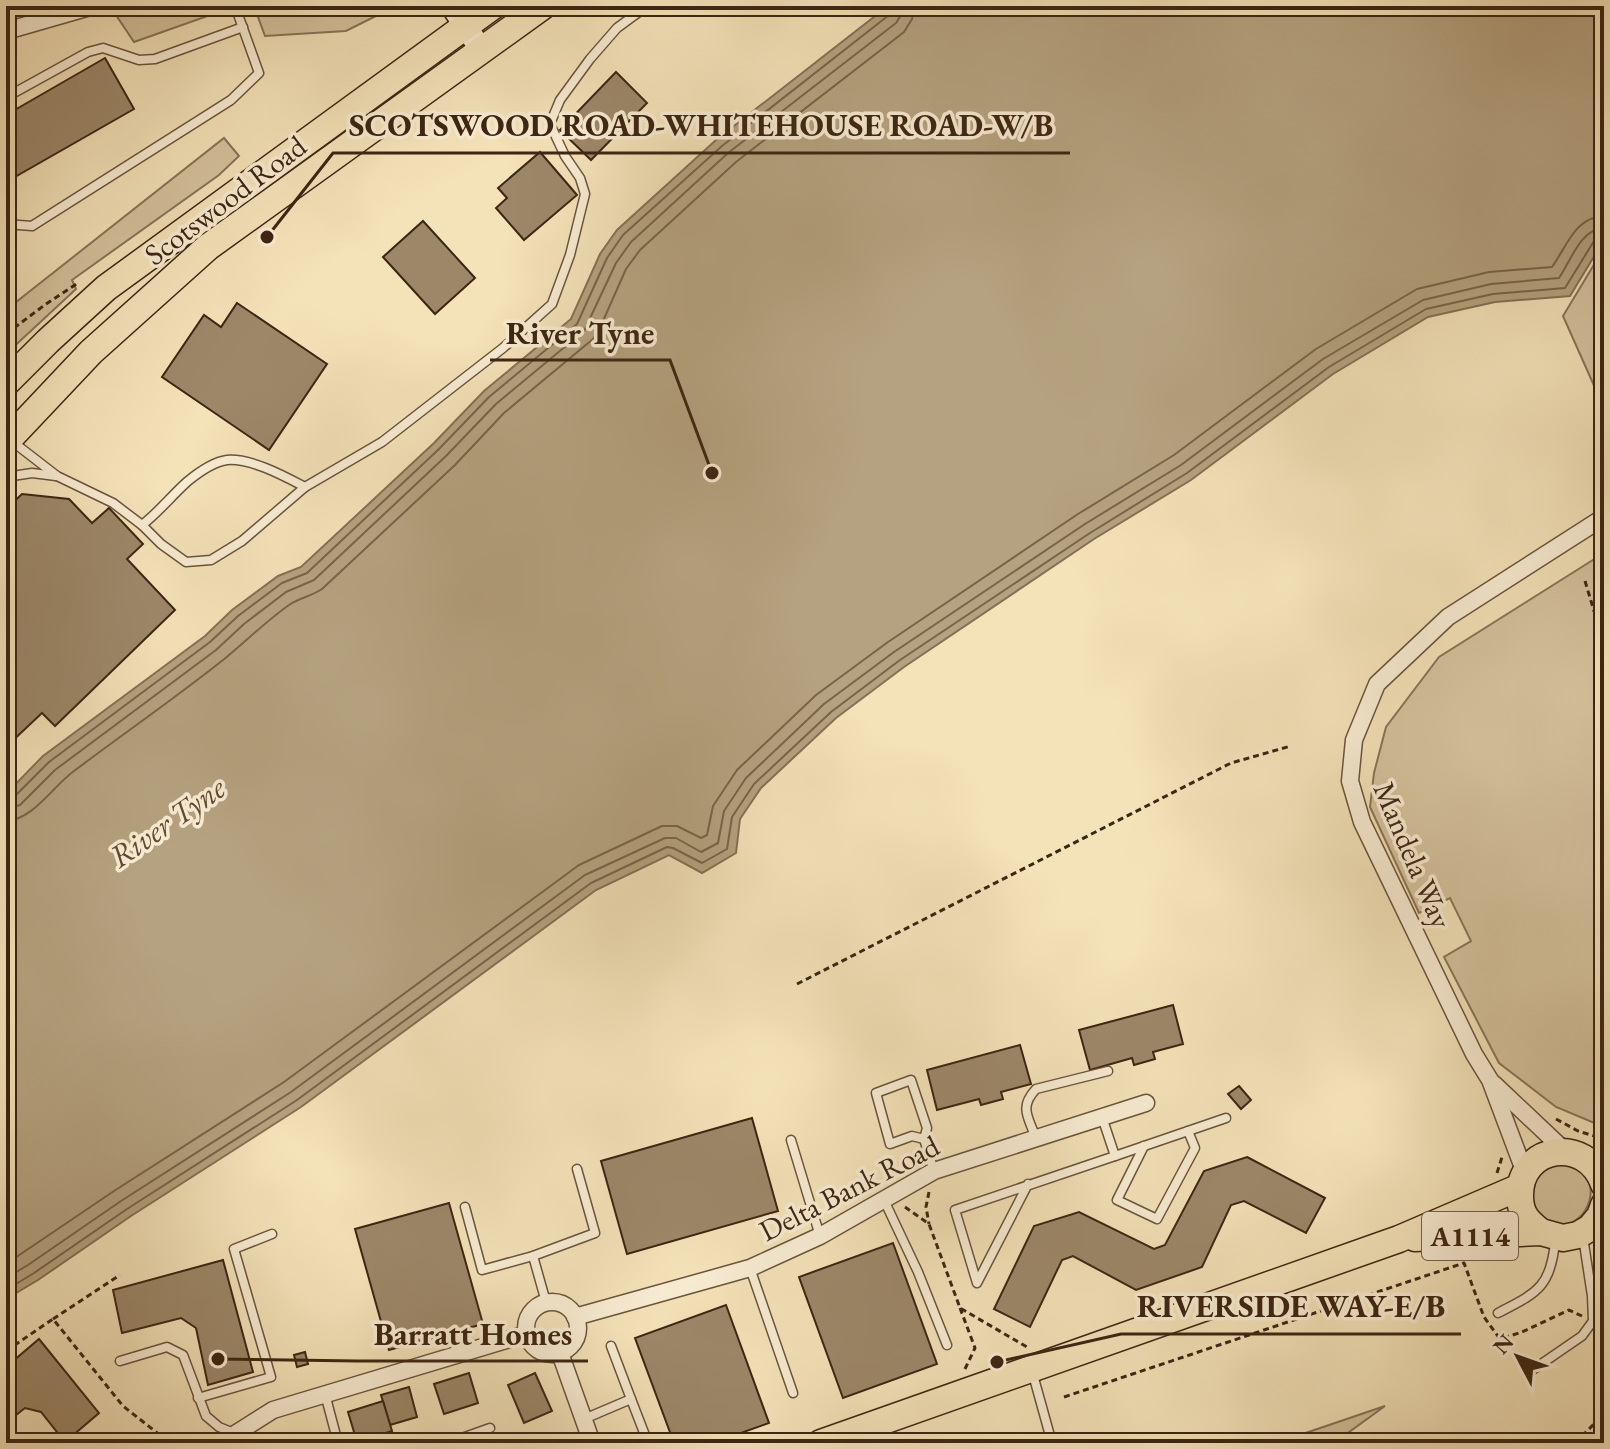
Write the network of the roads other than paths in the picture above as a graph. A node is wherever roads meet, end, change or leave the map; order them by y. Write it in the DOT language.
graph roads {
  1 [pos="93,6"];
  2 [pos="235,6"];
  3 [pos="543,6"];
  4 [pos="647,6"];
  5 [pos="488,7"];
  6 [pos="459,16"];
  7 [pos="243,27"];
  8 [pos="6,31"];
  9 [pos="504,34"];
  10 [pos="481,50"];
  11 [pos="12,94"];
  12 [pos="6,224"];
  13 [pos="6,383"];
  14 [pos="7,439"];
  15 [pos="57,476"];
  16 [pos="10,480"];
  17 [pos="305,487"];
  18 [pos="1604,517"];
  19 [pos="142,525"];
  20 [pos="1108,1071"];
  21 [pos="1490,1080"];
  22 [pos="1146,1103"];
  23 [pos="1102,1117"];
  24 [pos="1226,1118"];
  25 [pos="1188,1131"];
  26 [pos="1036,1138"];
  27 [pos="924,1139"];
  28 [pos="791,1140"];
  29 [pos="1144,1146"];
  30 [pos="1565,1151"];
  31 [pos="1115,1156"];
  32 [pos="1600,1168"];
  33 [pos="577,1169"];
  34 [pos="934,1171"];
  35 [pos="1522,1180"];
  36 [pos="1028,1184"];
  37 [pos="887,1198"];
  38 [pos="465,1207"];
  39 [pos="1595,1225"];
  40 [pos="272,1234"];
  41 [pos="1548,1235"];
  42 [pos="820,1236"];
  43 [pos="1399,1239"];
  44 [pos="533,1256"];
  45 [pos="750,1268"];
  46 [pos="546,1302"];
  47 [pos="1498,1313"];
  48 [pos="1604,1315"];
  49 [pos="575,1317"];
  50 [pos="1593,1321"];
  51 [pos="526,1334"];
  52 [pos="947,1345"];
  53 [pos="611,1346"];
  54 [pos="560,1353"];
  55 [pos="1033,1360"];
  56 [pos="120,1361"];
  57 [pos="1531,1371"];
  58 [pos="793,1393"];
  59 [pos="325,1394"];
  60 [pos="198,1398"];
  61 [pos="631,1399"];
  62 [pos="583,1419"];
  63 [pos="490,1428"];
  64 [pos="232,1438"];
  65 [pos="102,1443"];
  66 [pos="108,1443"];
  67 [pos="338,1443"];
  68 [pos="448,1443"];
  69 [pos="592,1443"];
  70 [pos="648,1443"];
  71 [pos="821,1443"];
  72 [pos="1052,1443"];
  1 -- 8 [label="street"];
  2 -- 7 [label="lane"];
  3 -- 9 [label="main road, Scotswood Road"];
  4 -- 17 [label="lane"];
  5 -- 6 [label="main road, Scotswood Road"];
  5 -- 9 [label="main road"];
  6 -- 10 [label="main road"];
  6 -- 13 [label="main road, Scotswood Road"];
  7 -- 11 [label="lane"];
  7 -- 12 [label="lane"];
  9 -- 10 [label="main road, Scotswood Road"];
  10 -- 14 [label="main road, Scotswood Road"];
  14 -- 15 [label="lane"];
  15 -- 16 [label="lane"];
  15 -- 19 [label="lane"];
  17 -- 19 [label="lane"];
  17 -- 19 [label="lane"];
  18 -- 21 [label="street, Mandela Way"];
  20 -- 26 [label="lane"];
  21 -- 30 [label="street, Mandela Way"];
  21 -- 35 [label="street, Mandela Way"];
  22 -- 23 [label="street, Delta Bank Road"];
  23 -- 26 [label="street, Delta Bank Road"];
  23 -- 31 [label="lane"];
  24 -- 25 [label="lane"];
  25 -- 29 [label="lane"];
  25 -- 29 [label="lane"];
  26 -- 34 [label="street, Delta Bank Road"];
  27 -- 27 [label="lane"];
  27 -- 34 [label="lane"];
  28 -- 42 [label="lane"];
  29 -- 31 [label="lane"];
  30 -- 32 [label="main road"];
  30 -- 35 [label="main road"];
  31 -- 36 [label="lane"];
  33 -- 44 [label="lane"];
  34 -- 37 [label="street, Delta Bank Road"];
  35 -- 41 [label="main road"];
  35 -- 43 [label="main road, A1114"];
  36 -- 36 [label="lane"];
  37 -- 42 [label="street, Delta Bank Road"];
  37 -- 52 [label="lane"];
  38 -- 44 [label="lane"];
  39 -- 41 [label="main road"];
  39 -- 50 [label="lane"];
  40 -- 60 [label="lane"];
  41 -- 43 [label="main road, A1114"];
  41 -- 47 [label="lane"];
  42 -- 45 [label="street, Delta Bank Road"];
  43 -- 55 [label="main road, A1114"];
  44 -- 46 [label="lane"];
  45 -- 49 [label="street, Delta Bank Road"];
  45 -- 58 [label="lane"];
  46 -- 49 [label="street"];
  46 -- 51 [label="street"];
  48 -- 50 [label="lane"];
  49 -- 54 [label="street"];
  50 -- 57 [label="lane"];
  51 -- 54 [label="street"];
  51 -- 59 [label="street"];
  53 -- 61 [label="lane"];
  54 -- 62 [label="street"];
  55 -- 71 [label="main road, A1114"];
  55 -- 72 [label="lane"];
  56 -- 60 [label="lane"];
  59 -- 64 [label="street"];
  59 -- 67 [label="lane"];
  60 -- 64 [label="lane"];
  61 -- 62 [label="lane"];
  61 -- 70 [label="lane"];
  62 -- 69 [label="street"];
  63 -- 68 [label="lane"];
  65 -- 66 [label="lane"];
}
